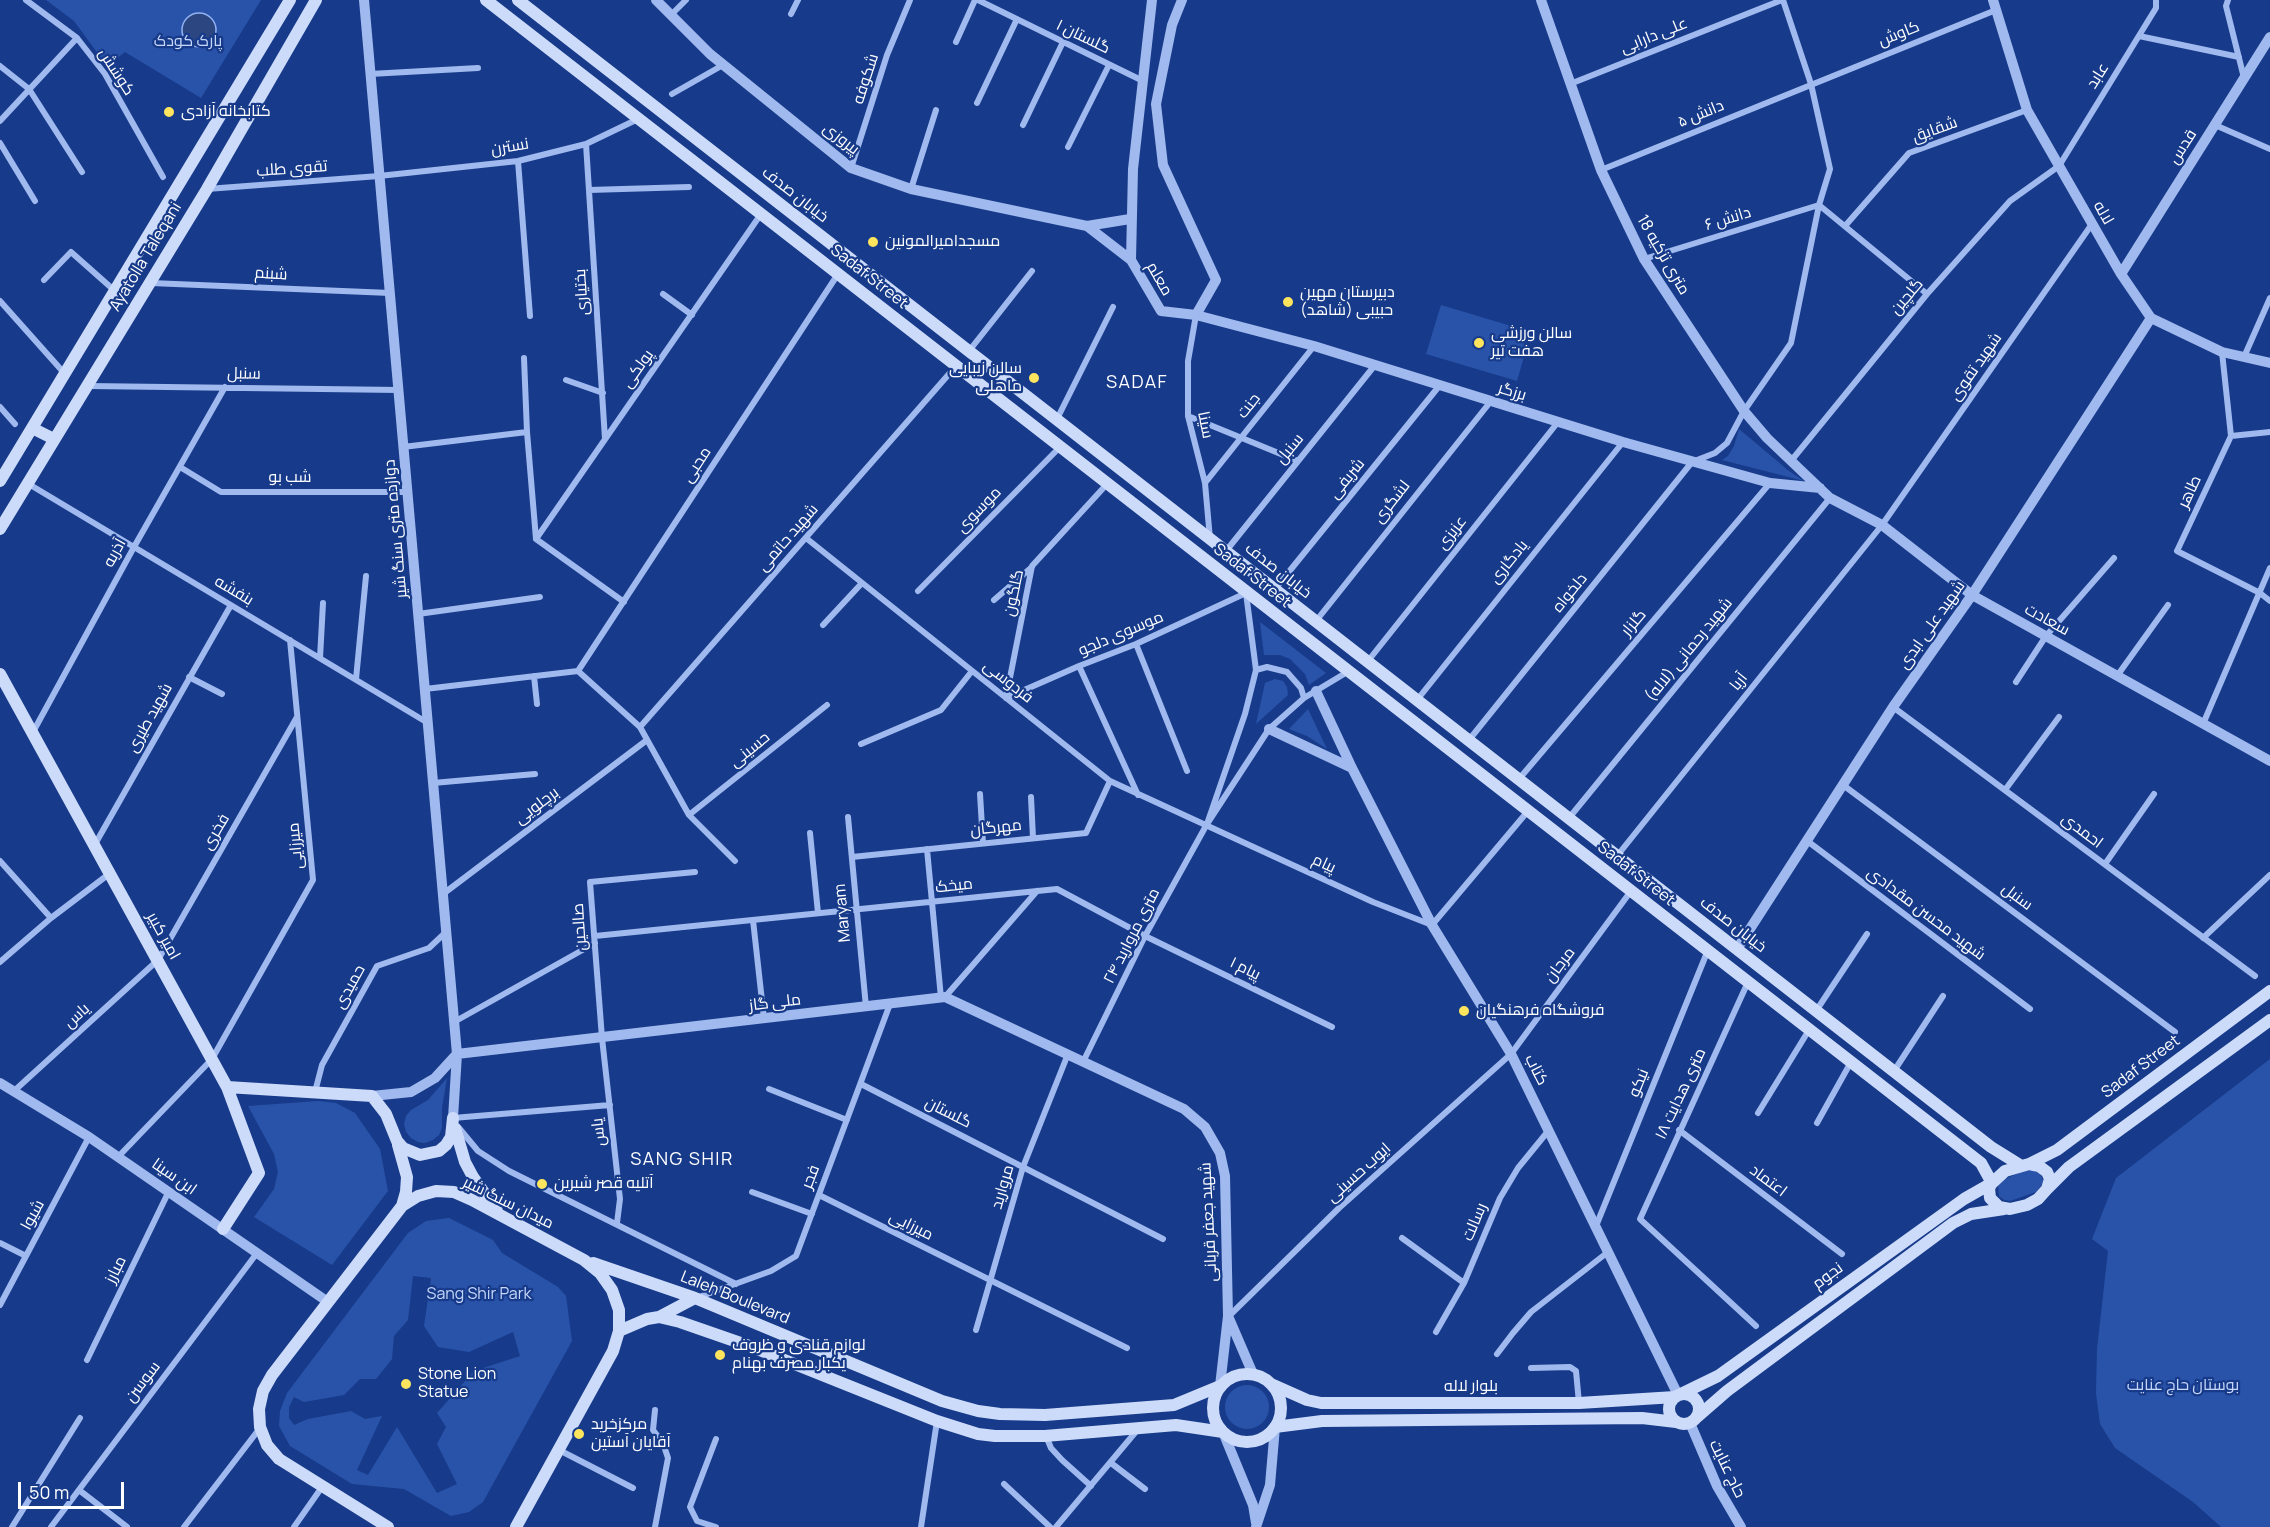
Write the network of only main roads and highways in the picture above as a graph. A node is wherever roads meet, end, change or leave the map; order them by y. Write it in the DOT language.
graph roads {
  1 [pos="290,0"];
  2 [pos="316,0"];
  3 [pos="486,0"];
  4 [pos="518,0"];
  5 [pos="32,428"];
  6 [pos="54,439"];
  7 [pos="0,481"];
  8 [pos="0,529"];
  9 [pos="0,674"];
  10 [pos="2270,991"];
  11 [pos="2270,1020"];
  12 [pos="227,1087"];
  13 [pos="397,1141"];
  14 [pos="2024,1165"];
  15 [pos="1992,1183"];
  16 [pos="2047,1189"];
  17 [pos="402,1206"];
  18 [pos="2004,1209"];
  19 [pos="500,1215"];
  20 [pos="223,1229"];
  21 [pos="584,1260"];
  22 [pos="695,1298"];
  23 [pos="659,1317"];
  24 [pos="619,1330"];
  25 [pos="1271,1384"];
  26 [pos="1220,1386"];
  27 [pos="1678,1396"];
  28 [pos="1693,1420"];
  29 [pos="1676,1422"];
  30 [pos="1275,1427"];
  31 [pos="1223,1432"];
  32 [pos="388,1527"];
  33 [pos="516,1527"];
  1 -- 5 [label="main road, Ayatolla Taleqani"];
  2 -- 6 [label="main road, Ayatolla Taleqani"];
  3 -- 15 [label="main road, Sadaf Street"];
  4 -- 14 [label="main road, خیابان صدف"];
  5 -- 6 [label="main road"];
  5 -- 7 [label="main road, Ayatolla Taleqani"];
  6 -- 8 [label="main road, Ayatolla Taleqani"];
  9 -- 12 [label="main road, امیر کبیر"];
  10 -- 14 [label="main road, Sadaf Street"];
  11 -- 16 [label="main road"];
  12 -- 13 [label="main road"];
  12 -- 20 [label="main road, امیر کبیر"];
  13 -- 17 [label="main road"];
  13 -- 19 [label="main road"];
  14 -- 15 [label="main road"];
  14 -- 16 [label="main road"];
  15 -- 18 [label="main road"];
  15 -- 27 [label="main road, نجوم"];
  16 -- 18 [label="main road"];
  17 -- 19 [label="main road, میدان سنگ شیر"];
  17 -- 32 [label="main road, میدان سنگ شیر"];
  18 -- 28 [label="main road, نجوم"];
  19 -- 21 [label="main road, میدان سنگ شیر"];
  21 -- 22 [label="main road, Laleh Boulevard"];
  21 -- 24 [label="main road, میدان سنگ شیر"];
  22 -- 23 [label="main road"];
  22 -- 26 [label="main road, Laleh Boulevard"];
  23 -- 24 [label="main road"];
  23 -- 31 [label="main road"];
  24 -- 33 [label="main road, میدان سنگ شیر"];
  25 -- 26 [label="main road"];
  25 -- 27 [label="main road, بلوار لاله"];
  25 -- 30 [label="main road"];
  26 -- 31 [label="main road"];
  27 -- 28 [label="main road"];
  27 -- 29 [label="main road"];
  28 -- 29 [label="main road"];
  29 -- 30 [label="main road, بلوار لاله"];
  30 -- 31 [label="main road"];
}
